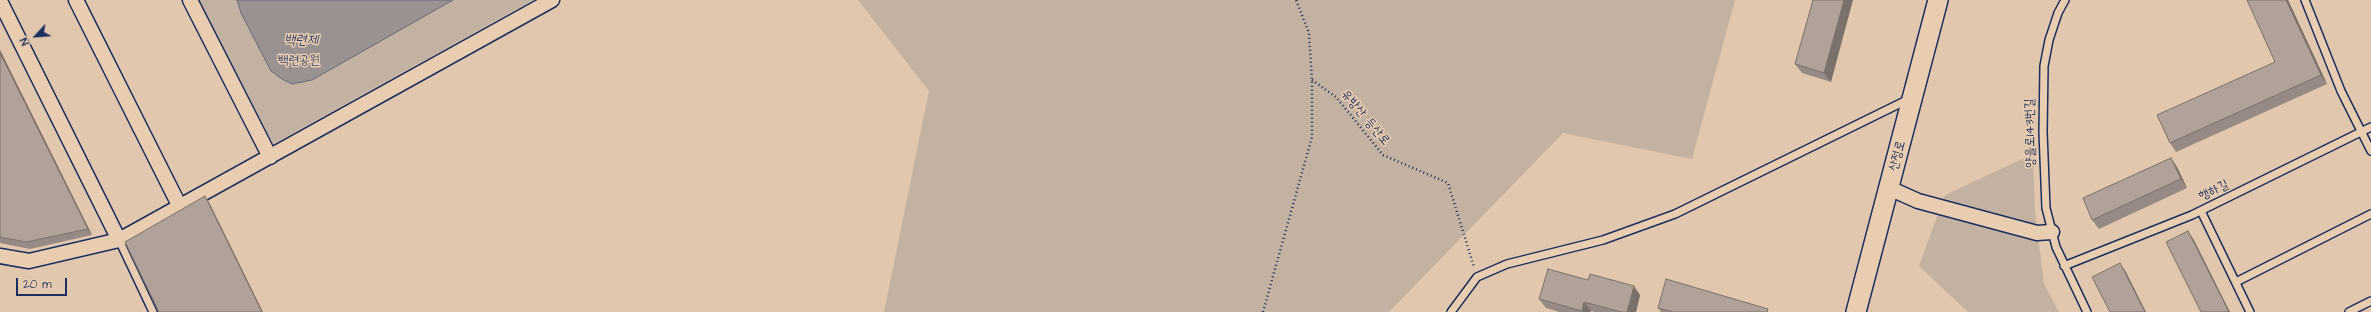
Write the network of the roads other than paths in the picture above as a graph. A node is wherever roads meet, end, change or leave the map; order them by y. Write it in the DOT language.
graph roads {
  1 [pos="76,0"];
  2 [pos="190,0"];
  3 [pos="552,0"];
  4 [pos="1938,0"];
  5 [pos="2065,0"];
  6 [pos="2305,0"];
  7 [pos="0,1"];
  8 [pos="1913,97"];
  9 [pos="2371,127"];
  10 [pos="2362,132"];
  11 [pos="2371,151"];
  12 [pos="270,157"];
  13 [pos="1889,188"];
  14 [pos="180,206"];
  15 [pos="2202,211"];
  16 [pos="2371,214"];
  17 [pos="2052,232"];
  18 [pos="119,240"];
  19 [pos="0,256"];
  20 [pos="2064,266"];
  21 [pos="2236,282"];
  22 [pos="2371,301"];
  23 [pos="153,312"];
  24 [pos="1452,312"];
  25 [pos="1856,312"];
  26 [pos="2087,312"];
  27 [pos="2250,312"];
  28 [pos="2349,312"];
  1 -- 14 [label="street"];
  2 -- 12 [label="street"];
  3 -- 12 [label="street"];
  4 -- 8 [label="street, 산정로"];
  5 -- 17 [label="lane, 양을로143번길"];
  6 -- 10 [label="lane"];
  7 -- 18 [label="street"];
  8 -- 13 [label="street, 산정로"];
  8 -- 24 [label="lane"];
  9 -- 10 [label="lane, 행하길"];
  10 -- 11 [label="lane"];
  10 -- 15 [label="lane, 행하길"];
  12 -- 14 [label="street"];
  13 -- 17 [label="street"];
  13 -- 25 [label="street, 산정로"];
  14 -- 18 [label="street"];
  15 -- 20 [label="lane, 행하길"];
  15 -- 21 [label="lane"];
  16 -- 21 [label="lane"];
  17 -- 20 [label="lane, 양을로143번길"];
  18 -- 19 [label="street"];
  18 -- 23 [label="lane"];
  20 -- 26 [label="lane, 양을로143번길"];
  21 -- 27 [label="lane"];
  22 -- 28 [label="lane"];
}
